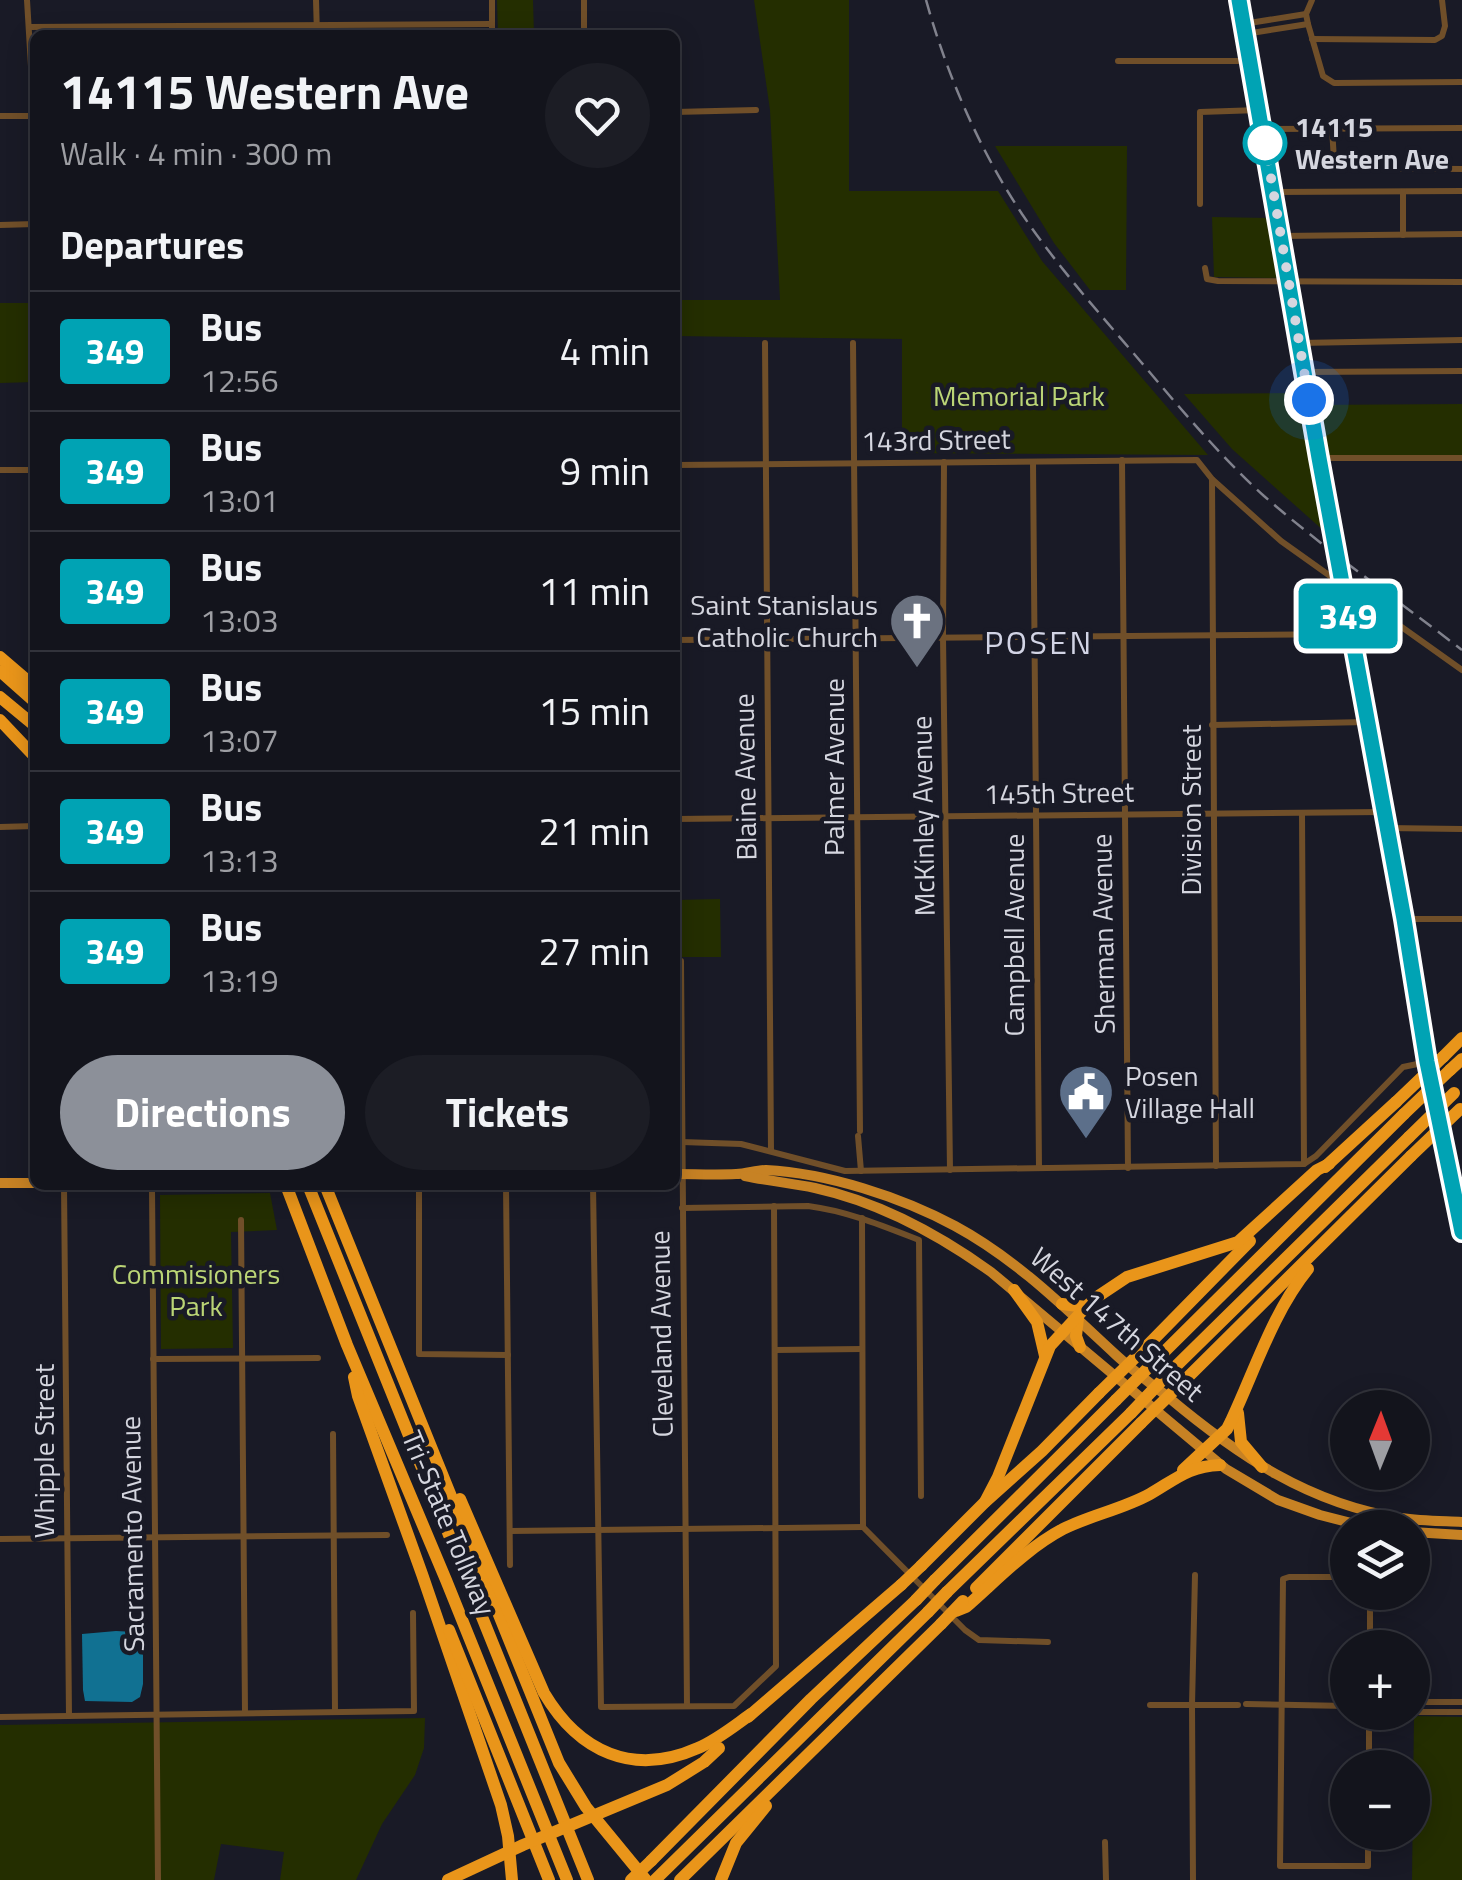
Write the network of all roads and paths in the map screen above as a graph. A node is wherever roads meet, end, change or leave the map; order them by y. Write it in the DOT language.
graph roads {
  1 [pos="27,0"];
  2 [pos="316,0"];
  3 [pos="492,0"];
  4 [pos="584,0"];
  5 [pos="1238,0"];
  6 [pos="1312,0"];
  7 [pos="1442,0"];
  8 [pos="1306,14"];
  9 [pos="316,24"];
  10 [pos="492,24"];
  11 [pos="1308,24"];
  12 [pos="29,27"];
  13 [pos="1244,29"];
  14 [pos="317,30"];
  15 [pos="492,30"];
  16 [pos="584,30"];
  17 [pos="1312,39"];
  18 [pos="30,45"];
  19 [pos="1250,60"];
  20 [pos="1118,61"];
  21 [pos="1462,82"];
  22 [pos="756,110"];
  23 [pos="1259,110"];
  24 [pos="680,112"];
  25 [pos="0,116"];
  26 [pos="30,116"];
  27 [pos="1332,128"];
  28 [pos="1462,128"];
  29 [pos="1262,129"];
  30 [pos="1462,169"];
  31 [pos="1462,191"];
  32 [pos="1273,192"];
  33 [pos="1404,192"];
  34 [pos="1200,204"];
  35 [pos="30,224"];
  36 [pos="0,225"];
  37 [pos="1403,234"];
  38 [pos="1462,234"];
  39 [pos="1280,236"];
  40 [pos="1205,268"];
  41 [pos="1288,282"];
  42 [pos="1462,282"];
  43 [pos="1462,340"];
  44 [pos="854,342"];
  45 [pos="765,343"];
  46 [pos="1299,343"];
  47 [pos="1462,371"];
  48 [pos="1304,372"];
  49 [pos="1319,458"];
  50 [pos="1462,458"];
  51 [pos="1122,460"];
  52 [pos="944,462"];
  53 [pos="1033,462"];
  54 [pos="767,463"];
  55 [pos="855,463"];
  56 [pos="680,465"];
  57 [pos="0,470"];
  58 [pos="30,470"];
  59 [pos="1212,479"];
  60 [pos="1343,586"];
  61 [pos="1351,634"];
  62 [pos="1212,635"];
  63 [pos="1034,636"];
  64 [pos="1124,636"];
  65 [pos="943,637"];
  66 [pos="856,638"];
  67 [pos="766,639"];
  68 [pos="680,640"];
  69 [pos="0,658"];
  70 [pos="1462,670"];
  71 [pos="0,671"];
  72 [pos="30,683"];
  73 [pos="0,697"];
  74 [pos="30,698"];
  75 [pos="0,720"];
  76 [pos="30,722"];
  77 [pos="1367,722"];
  78 [pos="1212,725"];
  79 [pos="30,753"];
  80 [pos="1384,812"];
  81 [pos="1302,813"];
  82 [pos="1124,814"];
  83 [pos="1213,814"];
  84 [pos="946,816"];
  85 [pos="1036,816"];
  86 [pos="768,818"];
  87 [pos="857,818"];
  88 [pos="680,819"];
  89 [pos="30,826"];
  90 [pos="0,827"];
  91 [pos="1386,828"];
  92 [pos="1462,828"];
  93 [pos="1404,919"];
  94 [pos="1462,919"];
  95 [pos="680,961"];
  96 [pos="1462,1038"];
  97 [pos="1462,1059"];
  98 [pos="1427,1062"];
  99 [pos="1458,1089"];
  100 [pos="1400,1108"];
  101 [pos="1461,1108"];
  102 [pos="682,1142"];
  103 [pos="772,1151"];
  104 [pos="680,1158"];
  105 [pos="1304,1164"];
  106 [pos="1329,1164"];
  107 [pos="1216,1166"];
  108 [pos="1039,1168"];
  109 [pos="1128,1168"];
  110 [pos="950,1170"];
  111 [pos="861,1171"];
  112 [pos="680,1174"];
  113 [pos="739,1174"];
  114 [pos="1457,1181"];
  115 [pos="0,1183"];
  116 [pos="30,1183"];
  117 [pos="64,1190"];
  118 [pos="152,1190"];
  119 [pos="288,1190"];
  120 [pos="310,1190"];
  121 [pos="328,1190"];
  122 [pos="419,1190"];
  123 [pos="506,1190"];
  124 [pos="593,1190"];
  125 [pos="680,1190"];
  126 [pos="774,1206"];
  127 [pos="682,1208"];
  128 [pos="862,1218"];
  129 [pos="241,1220"];
  130 [pos="1462,1232"];
  131 [pos="1328,1241"];
  132 [pos="1014,1290"];
  133 [pos="1062,1304"];
  134 [pos="1082,1312"];
  135 [pos="1063,1333"];
  136 [pos="347,1346"];
  137 [pos="1080,1347"];
  138 [pos="862,1349"];
  139 [pos="775,1350"];
  140 [pos="508,1354"];
  141 [pos="1045,1356"];
  142 [pos="153,1358"];
  143 [pos="242,1358"];
  144 [pos="318,1358"];
  145 [pos="402,1375"];
  146 [pos="1238,1407"];
  147 [pos="1136,1418"];
  148 [pos="333,1434"];
  149 [pos="1217,1438"];
  150 [pos="1203,1452"];
  151 [pos="1220,1465"];
  152 [pos="1262,1466"];
  153 [pos="1174,1478"];
  154 [pos="921,1496"];
  155 [pos="985,1502"];
  156 [pos="1330,1518"];
  157 [pos="1462,1522"];
  158 [pos="863,1527"];
  159 [pos="776,1528"];
  160 [pos="686,1529"];
  161 [pos="599,1530"];
  162 [pos="510,1531"];
  163 [pos="1430,1533"];
  164 [pos="387,1535"];
  165 [pos="1462,1535"];
  166 [pos="334,1536"];
  167 [pos="244,1537"];
  168 [pos="68,1538"];
  169 [pos="155,1538"];
  170 [pos="0,1539"];
  171 [pos="510,1565"];
  172 [pos="422,1574"];
  173 [pos="1195,1575"];
  174 [pos="1330,1577"];
  175 [pos="965,1604"];
  176 [pos="413,1613"];
  177 [pos="1048,1642"];
  178 [pos="1430,1702"];
  179 [pos="1440,1702"];
  180 [pos="1462,1702"];
  181 [pos="1150,1705"];
  182 [pos="1192,1705"];
  183 [pos="1282,1705"];
  184 [pos="687,1706"];
  185 [pos="1330,1706"];
  186 [pos="336,1711"];
  187 [pos="1430,1712"];
  188 [pos="1440,1712"];
  189 [pos="1462,1712"];
  190 [pos="245,1713"];
  191 [pos="156,1714"];
  192 [pos="68,1716"];
  193 [pos="0,1717"];
  194 [pos="715,1744"];
  195 [pos="780,1781"];
  196 [pos="1105,1842"];
  197 [pos="1368,1850"];
  198 [pos="658,1877"];
  199 [pos="158,1880"];
  200 [pos="448,1880"];
  201 [pos="512,1880"];
  202 [pos="550,1880"];
  203 [pos="566,1880"];
  204 [pos="588,1880"];
  205 [pos="631,1880"];
  206 [pos="646,1880"];
  207 [pos="680,1880"];
  208 [pos="721,1880"];
  209 [pos="1106,1880"];
  210 [pos="1193,1880"];
  1 -- 12 [label="street"];
  2 -- 9 [label="street"];
  3 -- 10 [label="street"];
  4 -- 16 [label="street"];
  5 -- 13 [label="main road"];
  6 -- 8 [label="street"];
  7 -- 17 [label="street"];
  8 -- 11 [label="street"];
  8 -- 13 [label="street"];
  9 -- 10 [label="street"];
  9 -- 12 [label="street"];
  9 -- 14 [label="street"];
  10 -- 15 [label="street"];
  11 -- 13 [label="street"];
  11 -- 17 [label="street"];
  12 -- 18 [label="street"];
  13 -- 19 [label="main road"];
  17 -- 21 [label="street"];
  19 -- 20 [label="street"];
  19 -- 23 [label="main road"];
  22 -- 24 [label="street"];
  23 -- 29 [label="main road"];
  23 -- 34 [label="street"];
  25 -- 26 [label="street"];
  27 -- 28 [label="street"];
  27 -- 29 [label="street"];
  27 -- 30 [label="street"];
  29 -- 32 [label="main road"];
  31 -- 33 [label="street"];
  32 -- 33 [label="street"];
  32 -- 39 [label="main road"];
  33 -- 37 [label="street"];
  35 -- 36 [label="street"];
  37 -- 38 [label="street"];
  37 -- 39 [label="street"];
  39 -- 41 [label="main road"];
  40 -- 41 [label="street"];
  41 -- 42 [label="street"];
  41 -- 46 [label="main road"];
  43 -- 46 [label="street"];
  44 -- 55 [label="street, Palmer Avenue"];
  45 -- 54 [label="street, Blaine Avenue"];
  46 -- 48 [label="main road"];
  47 -- 48 [label="street"];
  48 -- 49 [label="main road"];
  49 -- 50 [label="street"];
  49 -- 60 [label="main road"];
  51 -- 53 [label="street, 143rd Street"];
  51 -- 59 [label="street, 143rd Street"];
  51 -- 64 [label="street, Sherman Avenue"];
  52 -- 53 [label="street, 143rd Street"];
  52 -- 55 [label="street, 143rd Street"];
  52 -- 65 [label="street, McKinley Avenue"];
  53 -- 63 [label="street, Campbell Avenue"];
  54 -- 55 [label="street, 143rd Street"];
  54 -- 56 [label="street, 143rd Street"];
  54 -- 67 [label="street, Blaine Avenue"];
  55 -- 66 [label="street, Palmer Avenue"];
  57 -- 58 [label="street"];
  59 -- 60 [label="street"];
  59 -- 62 [label="street, Division Street"];
  60 -- 61 [label="main road"];
  60 -- 70 [label="street"];
  61 -- 62 [label="street"];
  61 -- 77 [label="main road"];
  62 -- 64 [label="street"];
  62 -- 78 [label="street, Division Street"];
  63 -- 64 [label="street"];
  63 -- 65 [label="street"];
  63 -- 85 [label="street, Campbell Avenue"];
  64 -- 82 [label="street, Sherman Avenue"];
  65 -- 66 [label="street"];
  65 -- 84 [label="street, McKinley Avenue"];
  66 -- 67 [label="street"];
  66 -- 87 [label="street, Palmer Avenue"];
  67 -- 68 [label="street"];
  67 -- 86 [label="street, Blaine Avenue"];
  69 -- 72 [label="highway"];
  71 -- 74 [label="highway"];
  73 -- 76 [label="highway"];
  75 -- 79 [label="highway"];
  77 -- 78 [label="street"];
  77 -- 80 [label="main road"];
  78 -- 83 [label="street, Division Street"];
  80 -- 81 [label="street, 145th Street"];
  80 -- 91 [label="main road"];
  81 -- 83 [label="street, 145th Street"];
  81 -- 105 [label="street"];
  82 -- 83 [label="street, 145th Street"];
  82 -- 85 [label="street, 145th Street"];
  82 -- 109 [label="street, Sherman Avenue"];
  83 -- 107 [label="street, Division Street"];
  84 -- 85 [label="street, 145th Street"];
  84 -- 87 [label="street, 145th Street"];
  84 -- 110 [label="street, McKinley Avenue"];
  85 -- 108 [label="street, Campbell Avenue"];
  86 -- 87 [label="street, 145th Street"];
  86 -- 88 [label="street, 145th Street"];
  86 -- 103 [label="street, Blaine Avenue"];
  87 -- 111 [label="street, Palmer Avenue"];
  89 -- 90 [label="street"];
  91 -- 92 [label="street"];
  91 -- 93 [label="main road"];
  93 -- 94 [label="street"];
  93 -- 98 [label="main road"];
  95 -- 102 [label="street, Cleveland Avenue"];
  96 -- 100 [label="highway, bridge"];
  97 -- 100 [label="highway, bridge"];
  98 -- 105 [label="street"];
  98 -- 114 [label="main road"];
  99 -- 147 [label="highway, bridge"];
  100 -- 106 [label="highway"];
  100 -- 205 [label="highway, bridge"];
  101 -- 131 [label="highway, bridge"];
  102 -- 103 [label="street"];
  102 -- 104 [label="street, Cleveland Avenue"];
  103 -- 111 [label="street"];
  105 -- 107 [label="street"];
  106 -- 134 [label="highway"];
  106 -- 155 [label="highway, bridge"];
  107 -- 109 [label="street"];
  108 -- 109 [label="street"];
  108 -- 110 [label="street"];
  110 -- 111 [label="street"];
  112 -- 113 [label="main road, West 147th Street"];
  113 -- 132 [label="main road, West 147th Street"];
  113 -- 133 [label="main road, West 147th Street"];
  114 -- 130 [label="main road"];
  115 -- 116 [label="main road"];
  117 -- 168 [label="street, Whipple Street"];
  118 -- 142 [label="street, Sacramento Avenue"];
  119 -- 136 [label="highway, Tri-State Tollway"];
  120 -- 204 [label="highway, Tri-State Tollway"];
  121 -- 145 [label="highway"];
  122 -- 140 [label="street"];
  123 -- 140 [label="street"];
  124 -- 161 [label="street"];
  125 -- 127 [label="street, Cleveland Avenue"];
  126 -- 127 [label="street"];
  126 -- 128 [label="street"];
  126 -- 139 [label="street"];
  127 -- 160 [label="street, Cleveland Avenue"];
  128 -- 138 [label="street"];
  128 -- 154 [label="street"];
  129 -- 143 [label="street"];
  131 -- 146 [label="highway"];
  131 -- 147 [label="highway, bridge"];
  132 -- 135 [label="main road, West 147th Street"];
  132 -- 141 [label="highway"];
  133 -- 134 [label="highway"];
  134 -- 135 [label="highway"];
  134 -- 137 [label="highway"];
  134 -- 149 [label="main road, West 147th Street"];
  135 -- 137 [label="main road, West 147th Street"];
  135 -- 141 [label="highway"];
  136 -- 172 [label="highway"];
  136 -- 203 [label="highway, Tri-State Tollway"];
  137 -- 150 [label="main road, West 147th Street"];
  138 -- 139 [label="street"];
  138 -- 158 [label="street"];
  139 -- 159 [label="street"];
  140 -- 162 [label="street"];
  141 -- 155 [label="highway"];
  142 -- 143 [label="street"];
  142 -- 169 [label="street, Sacramento Avenue"];
  143 -- 144 [label="street"];
  143 -- 167 [label="street"];
  145 -- 194 [label="highway"];
  145 -- 206 [label="highway"];
  146 -- 149 [label="highway"];
  146 -- 152 [label="highway"];
  147 -- 175 [label="highway"];
  147 -- 198 [label="highway, bridge"];
  148 -- 166 [label="street"];
  149 -- 150 [label="highway"];
  149 -- 152 [label="main road, West 147th Street"];
  150 -- 151 [label="main road, West 147th Street"];
  150 -- 153 [label="highway"];
  151 -- 153 [label="highway"];
  151 -- 156 [label="main road, West 147th Street"];
  152 -- 157 [label="main road, West 147th Street"];
  153 -- 175 [label="highway"];
  155 -- 194 [label="highway, bridge"];
  158 -- 159 [label="street"];
  158 -- 177 [label="street"];
  159 -- 160 [label="street"];
  159 -- 184 [label="street"];
  160 -- 161 [label="street"];
  160 -- 184 [label="street, Cleveland Avenue"];
  161 -- 162 [label="street"];
  161 -- 184 [label="street"];
  162 -- 171 [label="street"];
  163 -- 165 [label="main road"];
  164 -- 166 [label="street"];
  166 -- 167 [label="street"];
  166 -- 186 [label="street"];
  167 -- 169 [label="street"];
  167 -- 190 [label="street"];
  168 -- 169 [label="street"];
  168 -- 170 [label="street"];
  168 -- 192 [label="street, Whipple Street"];
  169 -- 191 [label="street, Sacramento Avenue"];
  172 -- 201 [label="highway"];
  172 -- 202 [label="highway"];
  173 -- 182 [label="street"];
  174 -- 183 [label="street"];
  175 -- 195 [label="highway, bridge"];
  176 -- 186 [label="street"];
  178 -- 179 [label="street"];
  179 -- 180 [label="street"];
  179 -- 188 [label="street"];
  181 -- 182 [label="street"];
  182 -- 183 [label="street"];
  182 -- 210 [label="street"];
  183 -- 185 [label="street"];
  183 -- 197 [label="street"];
  186 -- 190 [label="street"];
  187 -- 188 [label="street"];
  188 -- 189 [label="street"];
  190 -- 191 [label="street"];
  191 -- 192 [label="street"];
  191 -- 199 [label="street, Sacramento Avenue"];
  192 -- 193 [label="street"];
  194 -- 200 [label="highway, bridge"];
  195 -- 207 [label="highway"];
  195 -- 208 [label="highway"];
  196 -- 209 [label="street"];
}
